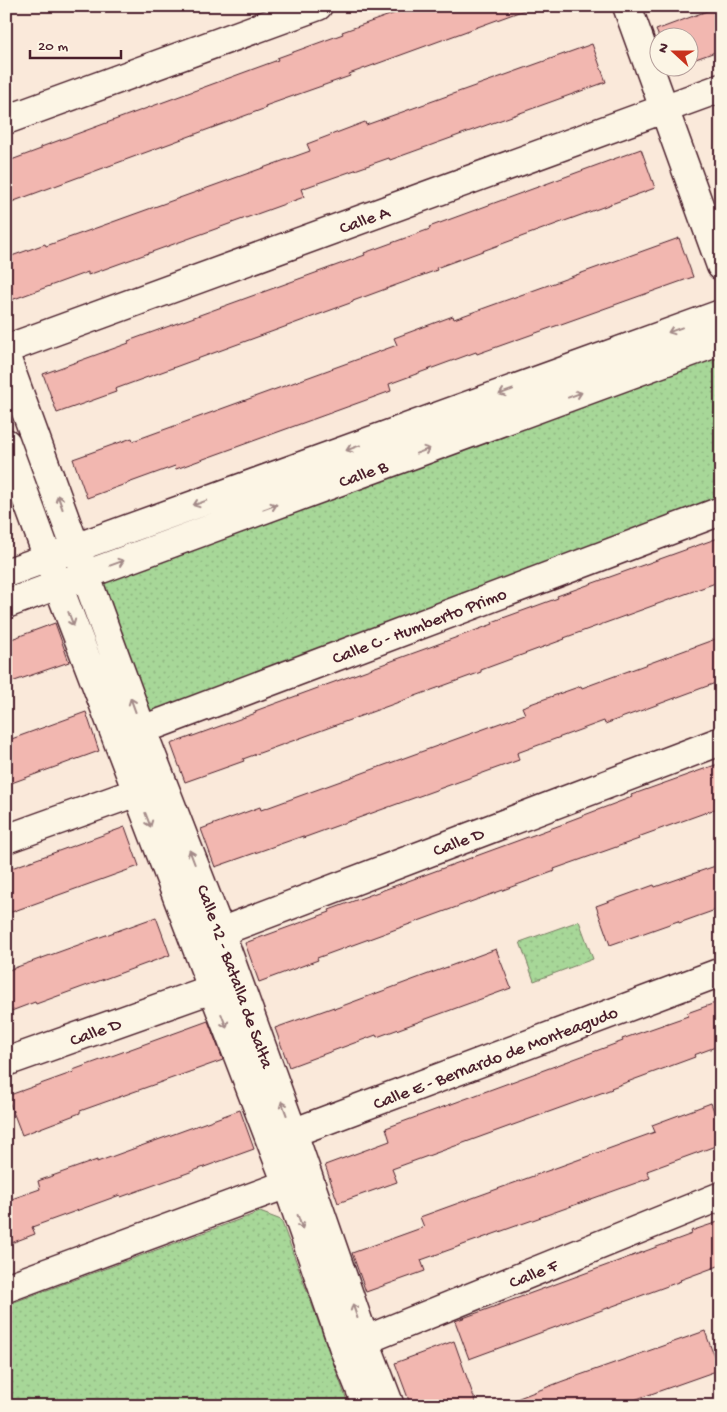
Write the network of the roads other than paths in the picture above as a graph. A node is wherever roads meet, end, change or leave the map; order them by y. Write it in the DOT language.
graph roads {
  1 [pos="318,6"];
  2 [pos="627,6"];
  3 [pos="721,88"];
  4 [pos="663,110"];
  5 [pos="6,120"];
  6 [pos="721,266"];
  7 [pos="721,314"];
  8 [pos="721,341"];
  9 [pos="6,349"];
  10 [pos="6,357"];
  11 [pos="6,443"];
  12 [pos="721,511"];
  13 [pos="77,548"];
  14 [pos="48,557"];
  15 [pos="6,573"];
  16 [pos="86,574"];
  17 [pos="58,586"];
  18 [pos="6,604"];
  19 [pos="142,730"];
  20 [pos="117,739"];
  21 [pos="721,741"];
  22 [pos="137,792"];
  23 [pos="6,839"];
  24 [pos="220,931"];
  25 [pos="195,942"];
  26 [pos="721,972"];
  27 [pos="212,989"];
  28 [pos="6,1062"];
  29 [pos="282,1137"];
  30 [pos="287,1184"];
  31 [pos="721,1196"];
  32 [pos="6,1288"];
  33 [pos="355,1345"];
  34 [pos="367,1406"];
  35 [pos="390,1406"];
  1 -- 5 [label="street"];
  2 -- 4 [label="street"];
  3 -- 4 [label="street, Calle A"];
  4 -- 6 [label="street"];
  4 -- 9 [label="street, Calle A"];
  7 -- 13 [label="street, Calle B, one-way"];
  16 -- 8 [label="street, Calle B, one-way"];
  13 -- 10 [label="street, Calle 12 - Batalla de Salta, one-way"];
  11 -- 14 [label="street, Calle 12 - Batalla de Salta"];
  12 -- 19 [label="street, Calle C - Humberto Primo"];
  13 -- 14 [label="street, Calle B"];
  13 -- 16 [label="street, Calle 12 - Batalla de Salta"];
  14 -- 15 [label="street, Calle B"];
  14 -- 17 [label="street, Calle 12 - Batalla de Salta"];
  16 -- 17 [label="street, Calle B"];
  19 -- 16 [label="street, Calle 12 - Batalla de Salta, one-way"];
  17 -- 18 [label="street, Calle B"];
  17 -- 20 [label="street, Calle 12 - Batalla de Salta, one-way"];
  19 -- 20 [label="street, Calle C - Humberto Primo"];
  24 -- 19 [label="street, Calle 12 - Batalla de Salta, one-way"];
  20 -- 22 [label="street, Calle 12 - Batalla de Salta"];
  21 -- 24 [label="street, Calle D"];
  22 -- 23 [label="street"];
  22 -- 25 [label="street, Calle 12 - Batalla de Salta, one-way"];
  24 -- 25 [label="street, Calle D"];
  29 -- 24 [label="street, Calle 12 - Batalla de Salta, one-way"];
  25 -- 27 [label="street, Calle 12 - Batalla de Salta"];
  26 -- 29 [label="street, Calle E - Bernardo de Monteagudo"];
  27 -- 28 [label="street, Calle D"];
  27 -- 29 [label="street, Calle 12 - Batalla de Salta, one-way"];
  29 -- 30 [label="street, Calle 12 - Batalla de Salta"];
  33 -- 29 [label="street, Calle 12 - Batalla de Salta, one-way"];
  30 -- 32 [label="street"];
  30 -- 33 [label="street, Calle 12 - Batalla de Salta, one-way"];
  31 -- 33 [label="street, Calle F"];
  33 -- 34 [label="street, Calle 12 - Batalla de Salta"];
  33 -- 35 [label="street, Calle 12 - Batalla de Salta"];
}
